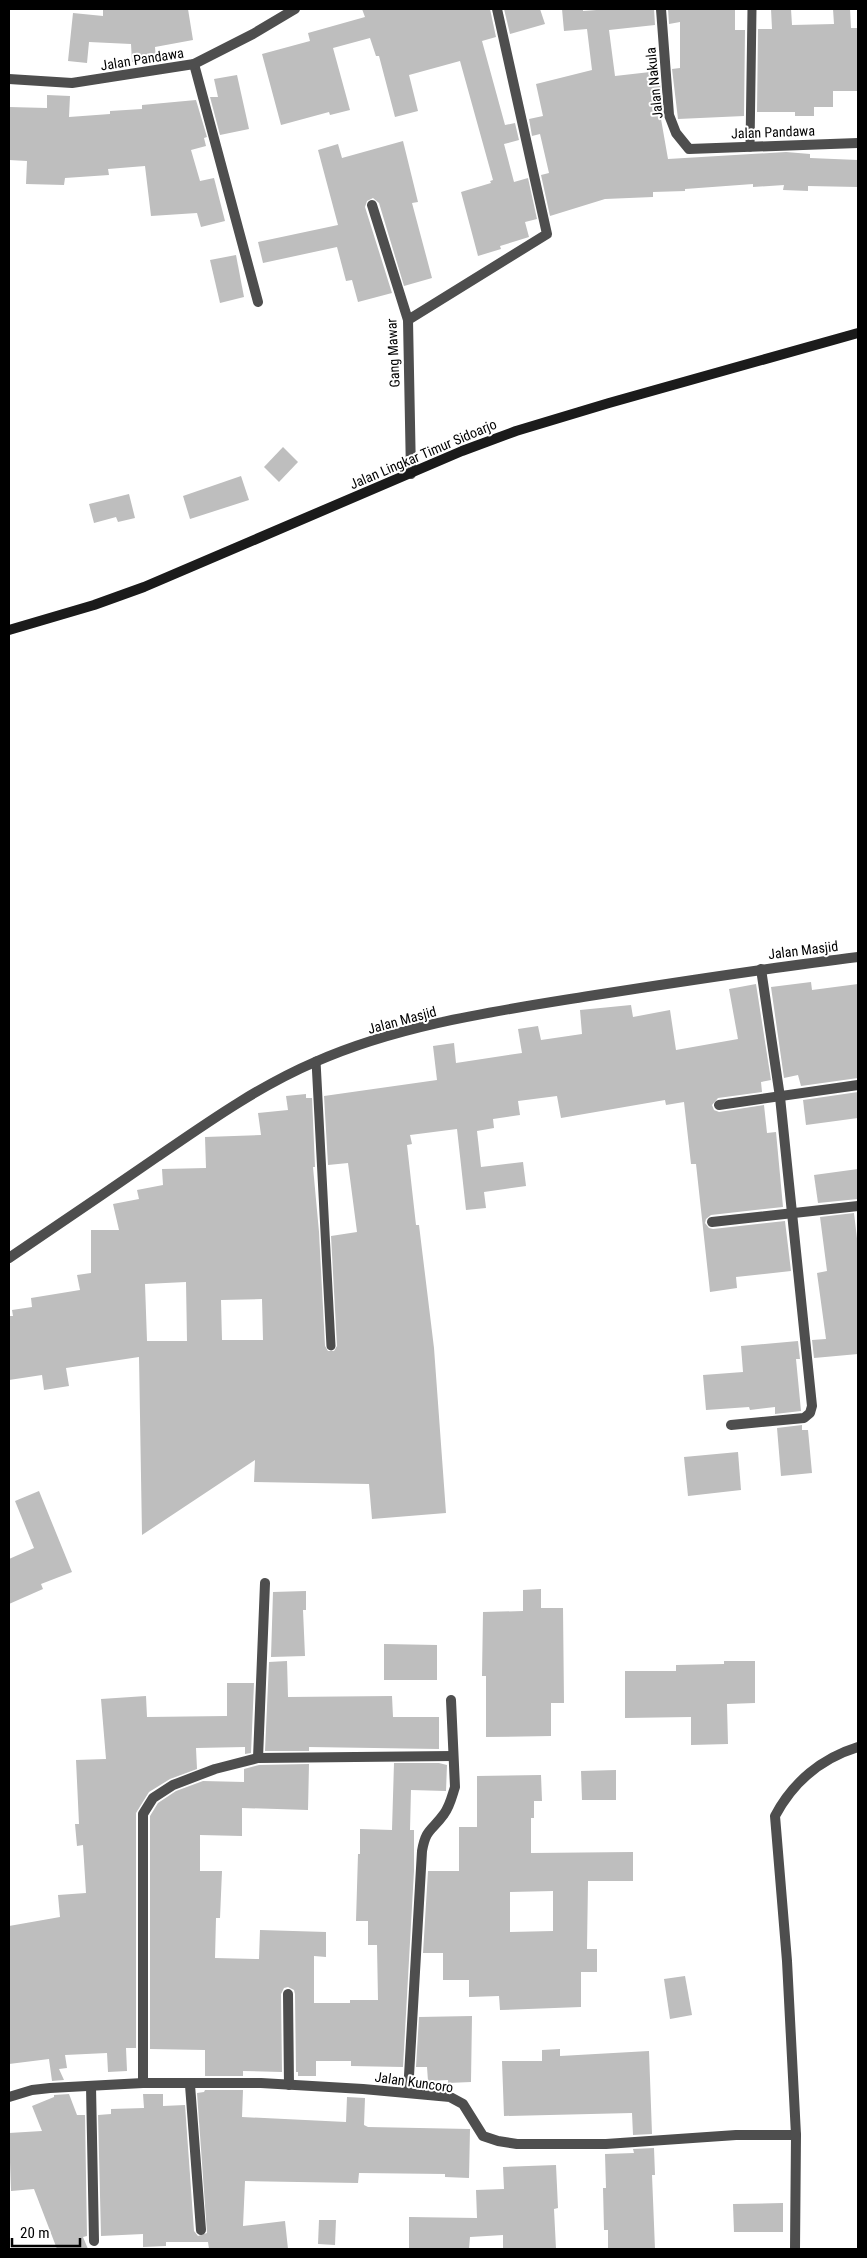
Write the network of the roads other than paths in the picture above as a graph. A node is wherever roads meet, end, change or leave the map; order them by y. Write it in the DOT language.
graph roads {
  1 [pos="295,9"];
  2 [pos="497,9"];
  3 [pos="661,9"];
  4 [pos="752,9"];
  5 [pos="194,64"];
  6 [pos="9,79"];
  7 [pos="858,143"];
  8 [pos="750,147"];
  9 [pos="688,149"];
  10 [pos="372,205"];
  11 [pos="258,302"];
  12 [pos="408,320"];
  13 [pos="858,332"];
  14 [pos="411,474"];
  15 [pos="9,630"];
  16 [pos="858,957"];
  17 [pos="761,969"];
  18 [pos="316,1062"];
  19 [pos="858,1085"];
  20 [pos="780,1097"];
  21 [pos="718,1105"];
  22 [pos="858,1206"];
  23 [pos="793,1212"];
  24 [pos="712,1222"];
  25 [pos="9,1258"];
  26 [pos="331,1346"];
  27 [pos="731,1425"];
  28 [pos="266,1583"];
  29 [pos="451,1700"];
  30 [pos="858,1746"];
  31 [pos="453,1756"];
  32 [pos="258,1758"];
  33 [pos="288,1994"];
  34 [pos="143,2083"];
  35 [pos="190,2085"];
  36 [pos="289,2085"];
  37 [pos="91,2086"];
  38 [pos="408,2093"];
  39 [pos="9,2097"];
  40 [pos="796,2134"];
  41 [pos="201,2230"];
  42 [pos="94,2241"];
  43 [pos="795,2249"];
  1 -- 5 [label="street, Jalan Pandawa"];
  2 -- 12 [label="street"];
  3 -- 9 [label="street, Jalan Nakula"];
  4 -- 8 [label="lane"];
  5 -- 6 [label="street, Jalan Pandawa"];
  5 -- 11 [label="street"];
  7 -- 8 [label="street, Jalan Pandawa"];
  8 -- 9 [label="street, Jalan Pandawa"];
  10 -- 12 [label="street, Gang Mawar"];
  12 -- 14 [label="street, Gang Mawar"];
  13 -- 14 [label="main road, Jalan Lingkar Timur Sidoarjo"];
  14 -- 15 [label="main road, Jalan Lingkar Timur Sidoarjo"];
  16 -- 17 [label="street, Jalan Masjid"];
  17 -- 18 [label="street, Jalan Masjid"];
  17 -- 20 [label="street"];
  18 -- 25 [label="street, Jalan Masjid"];
  18 -- 26 [label="lane"];
  19 -- 20 [label="street"];
  20 -- 21 [label="street"];
  20 -- 23 [label="street"];
  22 -- 23 [label="street"];
  23 -- 24 [label="street"];
  23 -- 27 [label="street"];
  28 -- 32 [label="street"];
  29 -- 31 [label="street"];
  30 -- 40 [label="street"];
  31 -- 32 [label="street"];
  31 -- 38 [label="street"];
  32 -- 34 [label="street"];
  33 -- 36 [label="street"];
  34 -- 35 [label="street, Jalan Kuncoro"];
  34 -- 37 [label="street, Jalan Kuncoro"];
  35 -- 36 [label="street, Jalan Kuncoro"];
  35 -- 41 [label="street"];
  36 -- 38 [label="street, Jalan Kuncoro"];
  37 -- 39 [label="street, Jalan Kuncoro"];
  37 -- 42 [label="street"];
  38 -- 40 [label="street, Jalan Kuncoro"];
  40 -- 43 [label="street"];
}
